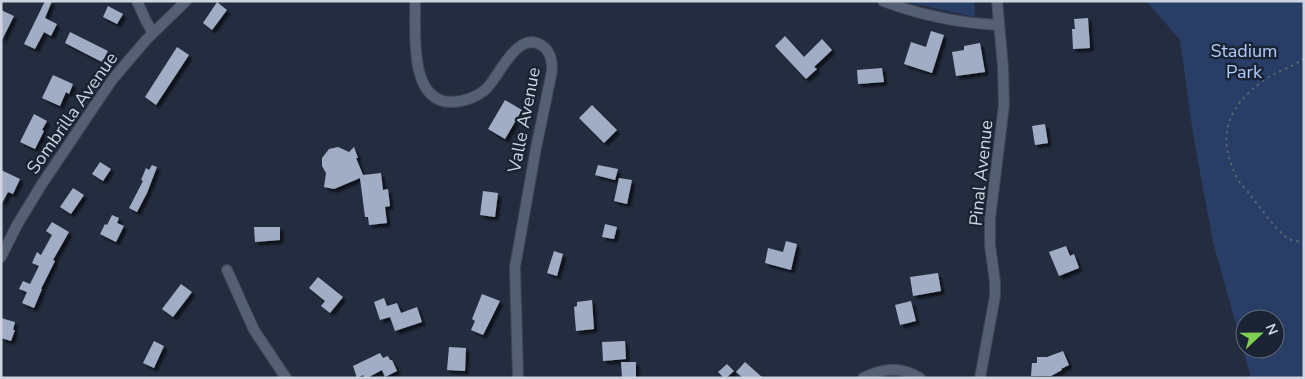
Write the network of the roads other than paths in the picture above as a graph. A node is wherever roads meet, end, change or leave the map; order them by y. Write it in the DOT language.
graph roads {
  1 [pos="137,1"];
  2 [pos="186,1"];
  3 [pos="416,1"];
  4 [pos="883,1"];
  5 [pos="997,1"];
  6 [pos="998,25"];
  7 [pos="153,33"];
  8 [pos="1,257"];
  9 [pos="227,270"];
  10 [pos="286,378"];
  11 [pos="518,378"];
  12 [pos="863,378"];
  13 [pos="920,378"];
  14 [pos="980,378"];
  1 -- 7 [label="street"];
  2 -- 7 [label="street, Sombrilla Avenue"];
  3 -- 11 [label="street, Valle Avenue"];
  4 -- 6 [label="street"];
  5 -- 6 [label="street, Pinal Avenue"];
  6 -- 14 [label="street, Pinal Avenue"];
  7 -- 8 [label="street, Sombrilla Avenue"];
  9 -- 10 [label="street"];
  12 -- 13 [label="street"];
}
